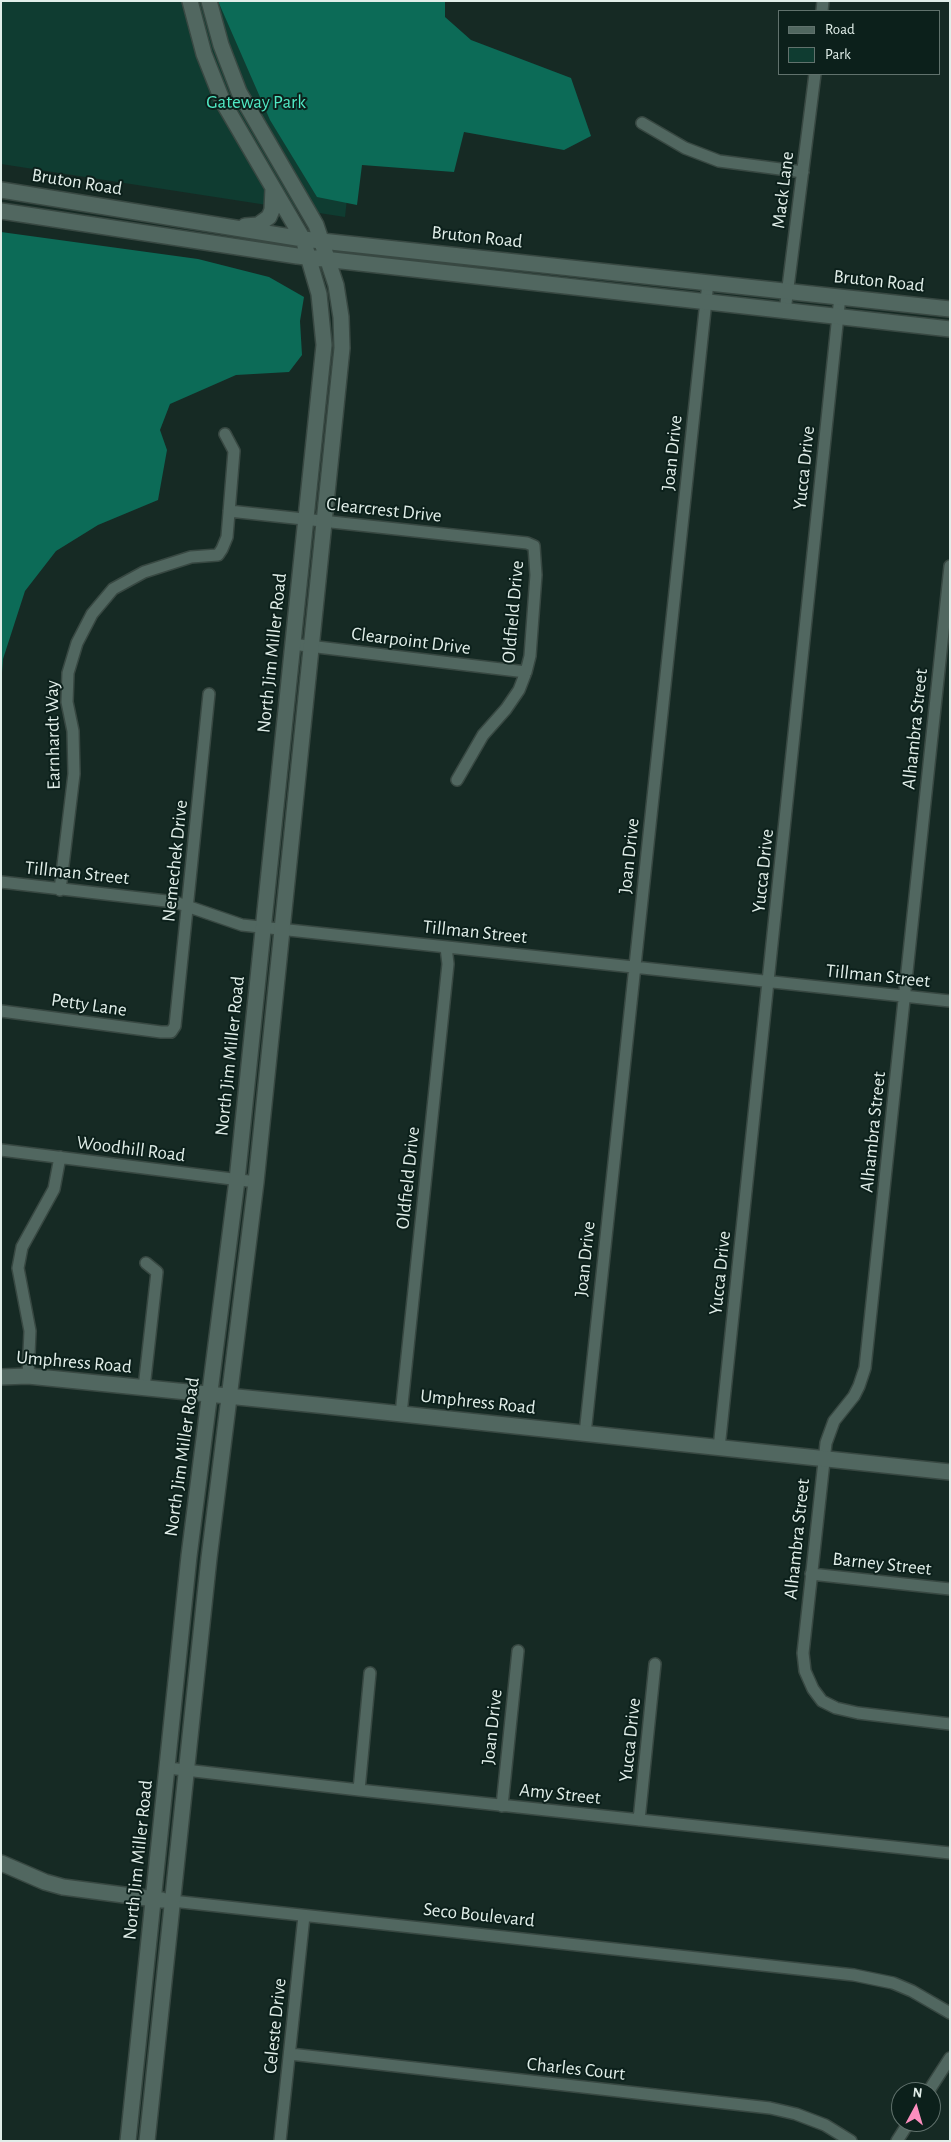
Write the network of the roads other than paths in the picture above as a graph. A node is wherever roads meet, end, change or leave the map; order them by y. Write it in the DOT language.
graph roads {
  1 [pos="190,1"];
  2 [pos="209,1"];
  3 [pos="815,75"];
  4 [pos="642,123"];
  5 [pos="803,172"];
  6 [pos="273,188"];
  7 [pos="1,190"];
  8 [pos="1,210"];
  9 [pos="233,227"];
  10 [pos="303,239"];
  11 [pos="322,240"];
  12 [pos="310,258"];
  13 [pos="329,260"];
  14 [pos="558,266"];
  15 [pos="708,282"];
  16 [pos="556,285"];
  17 [pos="788,291"];
  18 [pos="840,296"];
  19 [pos="706,302"];
  20 [pos="950,309"];
  21 [pos="785,311"];
  22 [pos="838,317"];
  23 [pos="950,329"];
  24 [pos="320,387"];
  25 [pos="339,389"];
  26 [pos="225,434"];
  27 [pos="229,511"];
  28 [pos="305,519"];
  29 [pos="324,521"];
  30 [pos="534,546"];
  31 [pos="950,566"];
  32 [pos="292,644"];
  33 [pos="311,646"];
  34 [pos="526,672"];
  35 [pos="209,694"];
  36 [pos="457,780"];
  37 [pos="1,882"];
  38 [pos="60,890"];
  39 [pos="188,906"];
  40 [pos="264,927"];
  41 [pos="282,929"];
  42 [pos="446,947"];
  43 [pos="635,967"];
  44 [pos="769,982"];
  45 [pos="905,996"];
  46 [pos="950,1001"];
  47 [pos="1,1011"];
  48 [pos="172,1031"];
  49 [pos="1,1150"];
  50 [pos="60,1157"];
  51 [pos="238,1180"];
  52 [pos="256,1182"];
  53 [pos="146,1263"];
  54 [pos="28,1376"];
  55 [pos="1,1377"];
  56 [pos="144,1388"];
  57 [pos="211,1396"];
  58 [pos="229,1397"];
  59 [pos="401,1414"];
  60 [pos="585,1434"];
  61 [pos="719,1448"];
  62 [pos="824,1460"];
  63 [pos="950,1472"];
  64 [pos="189,1556"];
  65 [pos="209,1558"];
  66 [pos="811,1574"];
  67 [pos="950,1588"];
  68 [pos="518,1651"];
  69 [pos="656,1664"];
  70 [pos="370,1673"];
  71 [pos="950,1724"];
  72 [pos="168,1768"];
  73 [pos="185,1771"];
  74 [pos="359,1790"];
  75 [pos="502,1806"];
  76 [pos="639,1820"];
  77 [pos="950,1853"];
  78 [pos="1,1863"];
  79 [pos="153,1900"];
  80 [pos="172,1901"];
  81 [pos="304,1916"];
  82 [pos="950,2013"];
  83 [pos="290,2054"];
  84 [pos="950,2058"];
  85 [pos="934,2082"];
  86 [pos="128,2141"];
  87 [pos="147,2141"];
  88 [pos="280,2141"];
  89 [pos="851,2141"];
  1 -- 6 [label="main road, North Jim Miller Road"];
  2 -- 11 [label="main road, North Jim Miller Road"];
  3 -- 5 [label="street, Mack Lane"];
  4 -- 5 [label="street"];
  5 -- 17 [label="street, Mack Lane"];
  6 -- 9 [label="main road"];
  6 -- 10 [label="main road, North Jim Miller Road"];
  7 -- 9 [label="main road, Bruton Road"];
  8 -- 12 [label="main road, Bruton Road"];
  9 -- 10 [label="main road, Bruton Road"];
  10 -- 11 [label="main road, Bruton Road"];
  10 -- 12 [label="main road, North Jim Miller Road"];
  11 -- 13 [label="main road, North Jim Miller Road"];
  11 -- 14 [label="main road, Bruton Road"];
  12 -- 13 [label="main road, Bruton Road"];
  12 -- 24 [label="main road, North Jim Miller Road"];
  13 -- 16 [label="main road, Bruton Road"];
  13 -- 25 [label="main road, North Jim Miller Road"];
  14 -- 15 [label="main road, Bruton Road"];
  14 -- 16 [label="main road"];
  15 -- 17 [label="main road, Bruton Road"];
  15 -- 19 [label="street, Joan Drive"];
  16 -- 19 [label="main road, Bruton Road"];
  17 -- 18 [label="main road, Bruton Road"];
  17 -- 21 [label="street, Mack Lane"];
  18 -- 20 [label="main road, Bruton Road"];
  18 -- 22 [label="street, Yucca Drive"];
  19 -- 21 [label="main road, Bruton Road"];
  19 -- 43 [label="street, Joan Drive"];
  21 -- 22 [label="main road, Bruton Road"];
  22 -- 23 [label="main road, Bruton Road"];
  22 -- 44 [label="street, Yucca Drive"];
  24 -- 25 [label="main road"];
  24 -- 28 [label="main road, North Jim Miller Road"];
  25 -- 29 [label="main road, North Jim Miller Road"];
  26 -- 27 [label="street, Earnhardt Way"];
  27 -- 28 [label="street, Clearcrest Drive"];
  27 -- 38 [label="street, Earnhardt Way"];
  28 -- 29 [label="street, Clearcrest Drive"];
  28 -- 32 [label="main road, North Jim Miller Road"];
  29 -- 30 [label="street, Clearcrest Drive"];
  29 -- 33 [label="main road, North Jim Miller Road"];
  30 -- 34 [label="street, Oldfield Drive"];
  31 -- 45 [label="street, Alhambra Street"];
  32 -- 33 [label="street, Clearpoint Drive"];
  32 -- 40 [label="main road, North Jim Miller Road"];
  33 -- 34 [label="street, Clearpoint Drive"];
  33 -- 41 [label="main road, North Jim Miller Road"];
  34 -- 36 [label="street, Oldfield Drive"];
  35 -- 39 [label="street, Nemechek Drive"];
  37 -- 38 [label="street, Tillman Street"];
  38 -- 39 [label="street, Tillman Street"];
  39 -- 40 [label="street, Tillman Street"];
  39 -- 48 [label="street, Nemechek Drive"];
  40 -- 41 [label="street, Tillman Street"];
  40 -- 51 [label="main road, North Jim Miller Road"];
  41 -- 42 [label="street, Tillman Street"];
  41 -- 52 [label="main road, North Jim Miller Road"];
  42 -- 43 [label="street, Tillman Street"];
  42 -- 59 [label="street, Oldfield Drive"];
  43 -- 44 [label="street, Tillman Street"];
  43 -- 60 [label="street, Joan Drive"];
  44 -- 45 [label="street, Tillman Street"];
  44 -- 61 [label="street, Yucca Drive"];
  45 -- 46 [label="street, Tillman Street"];
  45 -- 62 [label="street, Alhambra Street"];
  47 -- 48 [label="street, Petty Lane"];
  49 -- 50 [label="street, Woodhill Road"];
  50 -- 51 [label="street, Woodhill Road"];
  50 -- 54 [label="street"];
  51 -- 52 [label="street, Woodhill Road"];
  51 -- 57 [label="main road, North Jim Miller Road"];
  52 -- 58 [label="main road, North Jim Miller Road"];
  53 -- 56 [label="street"];
  54 -- 55 [label="main road, Umphress Road"];
  54 -- 56 [label="main road, Umphress Road"];
  56 -- 57 [label="main road, Umphress Road"];
  57 -- 58 [label="main road, Umphress Road"];
  57 -- 64 [label="main road, North Jim Miller Road"];
  58 -- 59 [label="main road, Umphress Road"];
  58 -- 65 [label="main road, North Jim Miller Road"];
  59 -- 60 [label="main road, Umphress Road"];
  60 -- 61 [label="main road, Umphress Road"];
  61 -- 62 [label="main road, Umphress Road"];
  62 -- 63 [label="main road, Umphress Road"];
  62 -- 66 [label="street, Alhambra Street"];
  64 -- 65 [label="main road"];
  64 -- 72 [label="main road, North Jim Miller Road"];
  65 -- 73 [label="main road, North Jim Miller Road"];
  66 -- 67 [label="street, Barney Street"];
  66 -- 71 [label="street, Alhambra Street"];
  68 -- 75 [label="street, Joan Drive"];
  69 -- 76 [label="street, Yucca Drive"];
  70 -- 74 [label="street"];
  72 -- 73 [label="street, Amy Street"];
  72 -- 79 [label="main road, North Jim Miller Road"];
  73 -- 74 [label="street, Amy Street"];
  73 -- 80 [label="main road, North Jim Miller Road"];
  74 -- 75 [label="street, Amy Street"];
  75 -- 76 [label="street, Amy Street"];
  76 -- 77 [label="street, Amy Street"];
  78 -- 79 [label="main road, Seco Boulevard"];
  79 -- 80 [label="main road, Seco Boulevard"];
  79 -- 86 [label="main road, North Jim Miller Road"];
  80 -- 81 [label="street, Seco Boulevard"];
  80 -- 87 [label="main road, North Jim Miller Road"];
  81 -- 82 [label="street, Seco Boulevard"];
  81 -- 83 [label="street, Celeste Drive"];
  83 -- 88 [label="street, Celeste Drive"];
  83 -- 89 [label="street, Charles Court"];
  84 -- 85 [label="street"];
}
